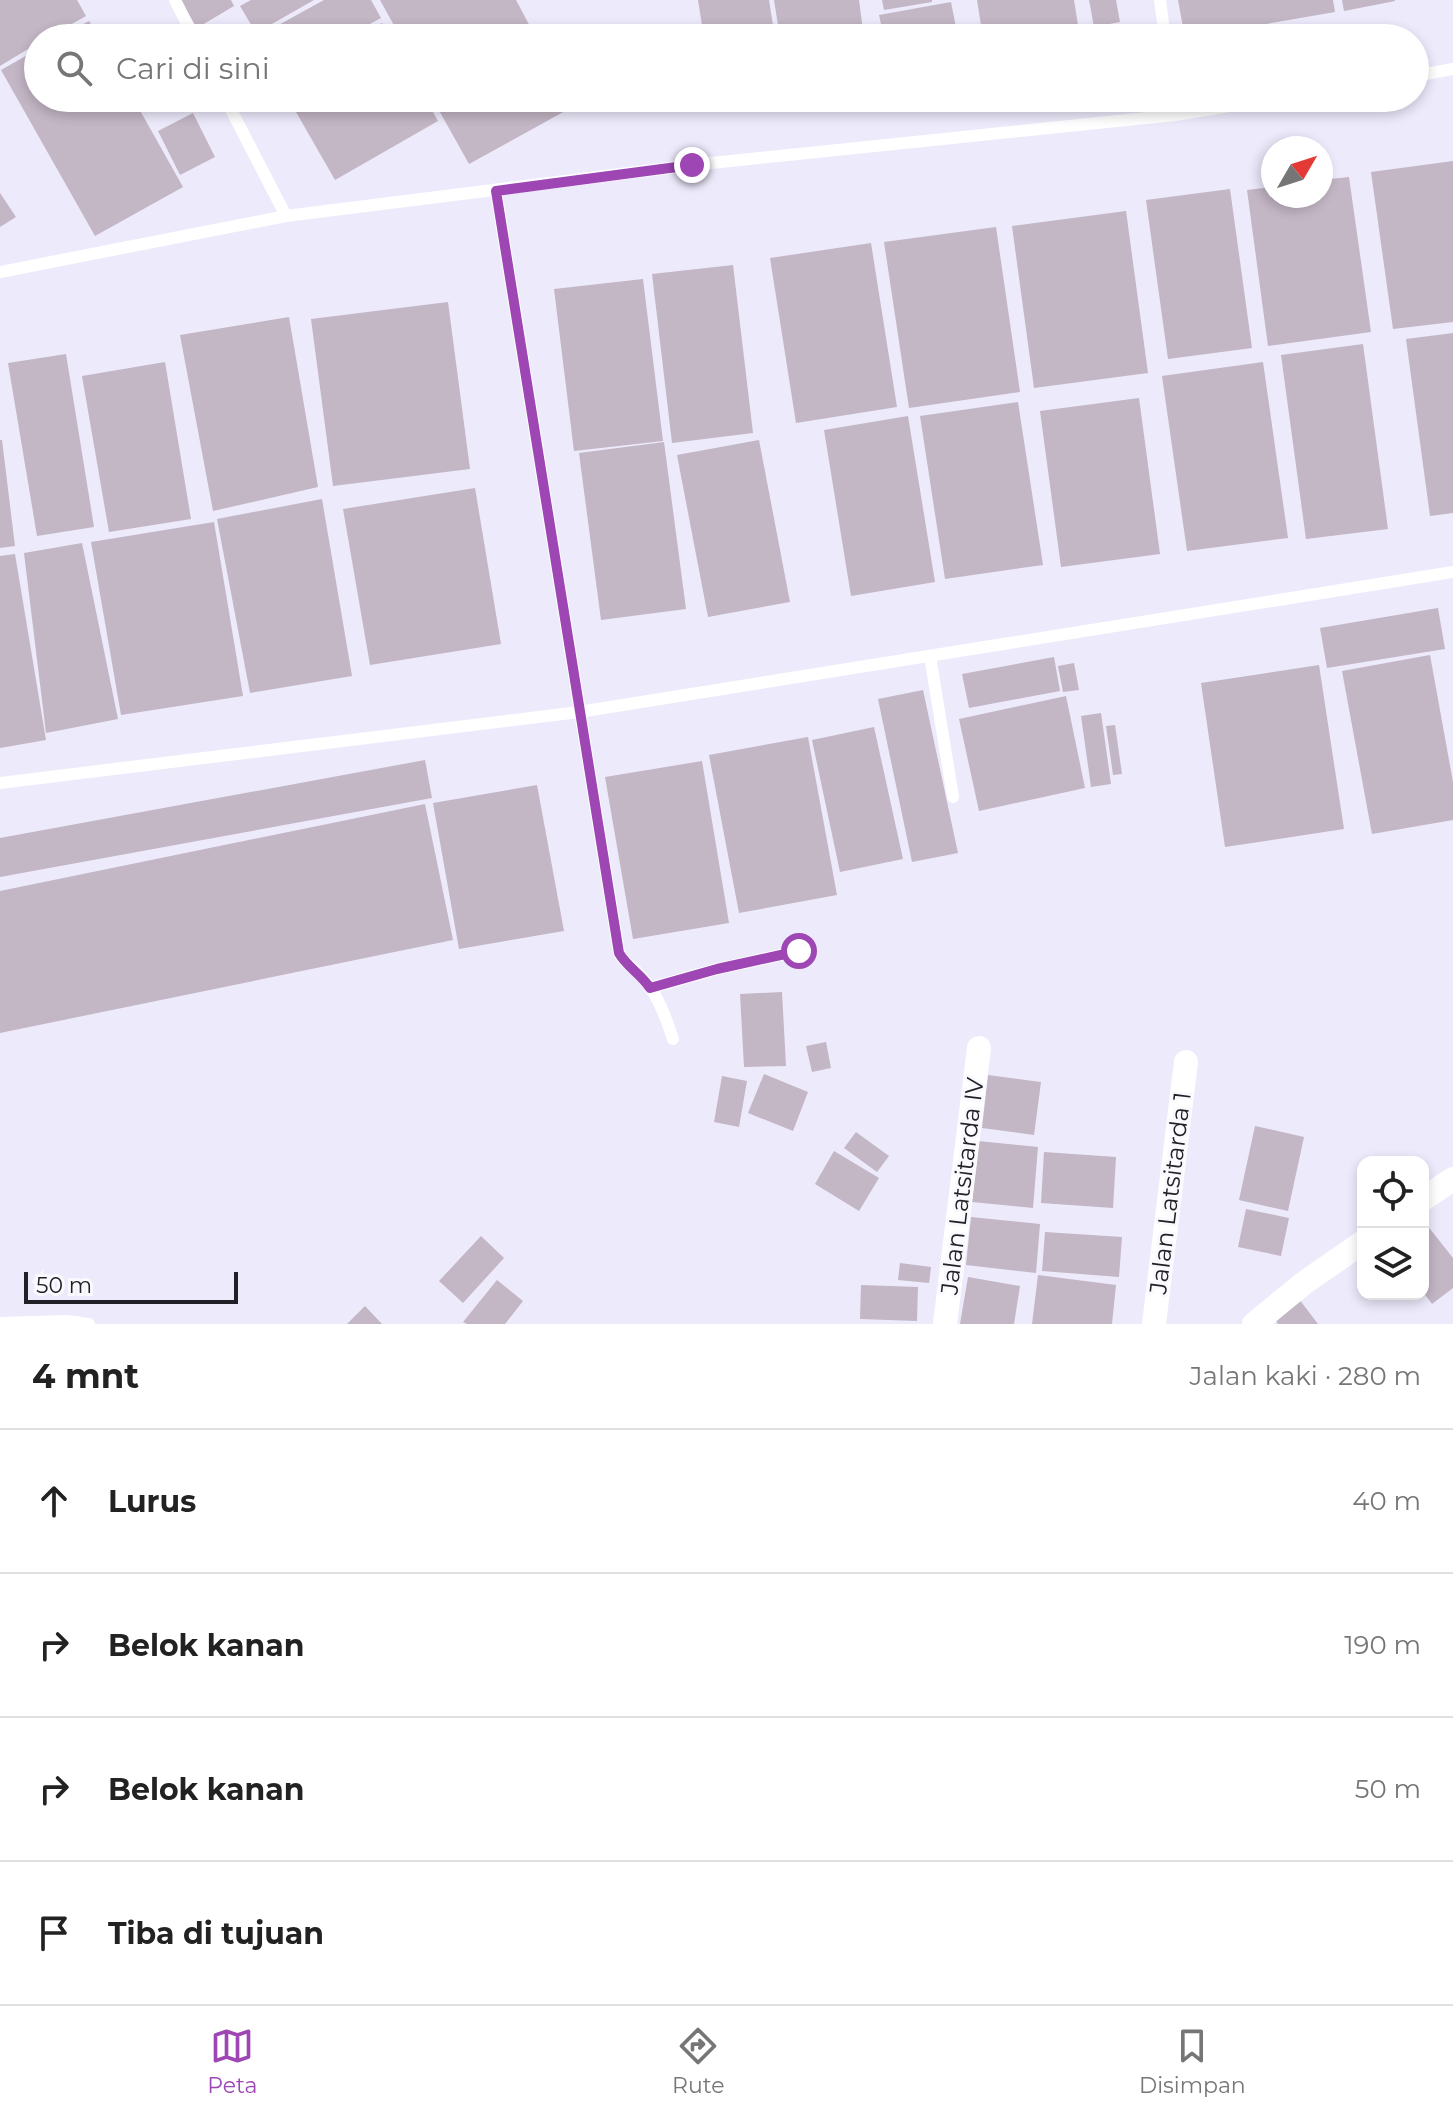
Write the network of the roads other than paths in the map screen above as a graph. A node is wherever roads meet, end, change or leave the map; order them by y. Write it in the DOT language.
graph roads {
  1 [pos="175,0"];
  2 [pos="1160,0"];
  3 [pos="187,24"];
  4 [pos="1163,24"];
  5 [pos="1453,69"];
  6 [pos="1429,73"];
  7 [pos="232,112"];
  8 [pos="1175,112"];
  9 [pos="1193,112"];
  10 [pos="1175,115"];
  11 [pos="496,191"];
  12 [pos="286,216"];
  13 [pos="0,272"];
  14 [pos="1453,572"];
  15 [pos="930,656"];
  16 [pos="579,712"];
  17 [pos="0,783"];
  18 [pos="953,797"];
  19 [pos="799,951"];
  20 [pos="650,988"];
  21 [pos="673,1039"];
  22 [pos="979,1048"];
  23 [pos="1186,1062"];
  24 [pos="1453,1179"];
  25 [pos="1429,1195"];
  26 [pos="1357,1246"];
  27 [pos="0,1323"];
  28 [pos="89,1324"];
  29 [pos="945,1324"];
  30 [pos="1154,1324"];
  31 [pos="1254,1324"];
  1 -- 3 [label="lane"];
  2 -- 4 [label="lane"];
  5 -- 6 [label="lane"];
  7 -- 12 [label="lane"];
  8 -- 10 [label="lane"];
  9 -- 10 [label="lane"];
  10 -- 11 [label="lane"];
  11 -- 12 [label="lane"];
  11 -- 16 [label="lane"];
  12 -- 13 [label="lane"];
  14 -- 15 [label="lane"];
  15 -- 16 [label="lane"];
  15 -- 18 [label="lane"];
  16 -- 17 [label="lane"];
  16 -- 20 [label="lane"];
  19 -- 20 [label="lane"];
  20 -- 21 [label="lane"];
  22 -- 29 [label="street, Jalan Latsitarda IV"];
  23 -- 30 [label="street, Jalan Latsitarda 1"];
  24 -- 25 [label="street"];
  26 -- 31 [label="street"];
  27 -- 28 [label="lane"];
}
